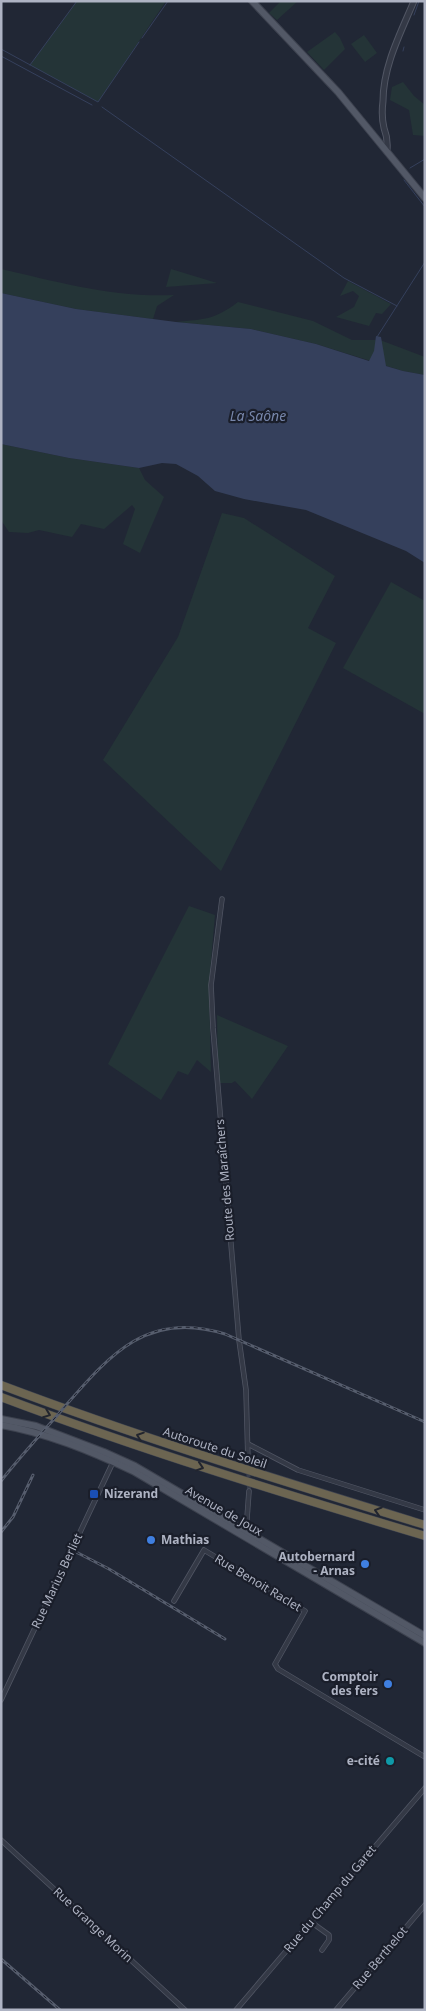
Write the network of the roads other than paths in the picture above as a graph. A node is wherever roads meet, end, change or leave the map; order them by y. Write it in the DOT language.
graph roads {
  1 [pos="252,1"];
  2 [pos="414,2"];
  3 [pos="384,127"];
  4 [pos="378,138"];
  5 [pos="387,150"];
  6 [pos="425,198"];
  7 [pos="222,899"];
  8 [pos="1,1386"];
  9 [pos="1,1397"];
  10 [pos="1,1419"];
  11 [pos="1,1425"];
  12 [pos="248,1444"];
  13 [pos="114,1459"];
  14 [pos="248,1461"];
  15 [pos="250,1491"];
  16 [pos="425,1510"];
  17 [pos="425,1525"];
  18 [pos="245,1533"];
  19 [pos="425,1536"];
  20 [pos="174,1602"];
  21 [pos="425,1636"];
  22 [pos="425,1643"];
  23 [pos="1,1700"];
  24 [pos="425,1757"];
  25 [pos="425,1788"];
  26 [pos="1,1840"];
  27 [pos="424,1907"];
  28 [pos="311,1922"];
  29 [pos="322,1950"];
  30 [pos="185,2010"];
  31 [pos="236,2010"];
  32 [pos="336,2010"];
  1 -- 4 [label="main road"];
  2 -- 3 [label="street"];
  3 -- 4 [label="street"];
  3 -- 5 [label="street"];
  4 -- 5 [label="main road"];
  5 -- 6 [label="main road"];
  7 -- 12 [label="street, Route des Maraîchers"];
  17 -- 8 [label="highway, Autoroute du Soleil, one-way"];
  9 -- 19 [label="highway, Autoroute du Soleil, one-way"];
  10 -- 13 [label="main road, Avenue de Joux"];
  11 -- 13 [label="main road, Avenue de Joux"];
  12 -- 14 [label="street, Route des Maraîchers"];
  12 -- 16 [label="street"];
  13 -- 18 [label="main road, Avenue de Joux"];
  13 -- 23 [label="street, Rue Marius Berliet"];
  15 -- 18 [label="street"];
  18 -- 21 [label="main road, Avenue de Joux"];
  18 -- 22 [label="main road, Avenue de Joux"];
  20 -- 24 [label="street, Rue Benoit Raclet"];
  25 -- 28 [label="street, Rue du Champ du Garet"];
  26 -- 30 [label="street, Rue Grange Morin"];
  27 -- 32 [label="street, Rue Berthelot"];
  28 -- 29 [label="street"];
  28 -- 31 [label="street, Rue du Champ du Garet"];
}
